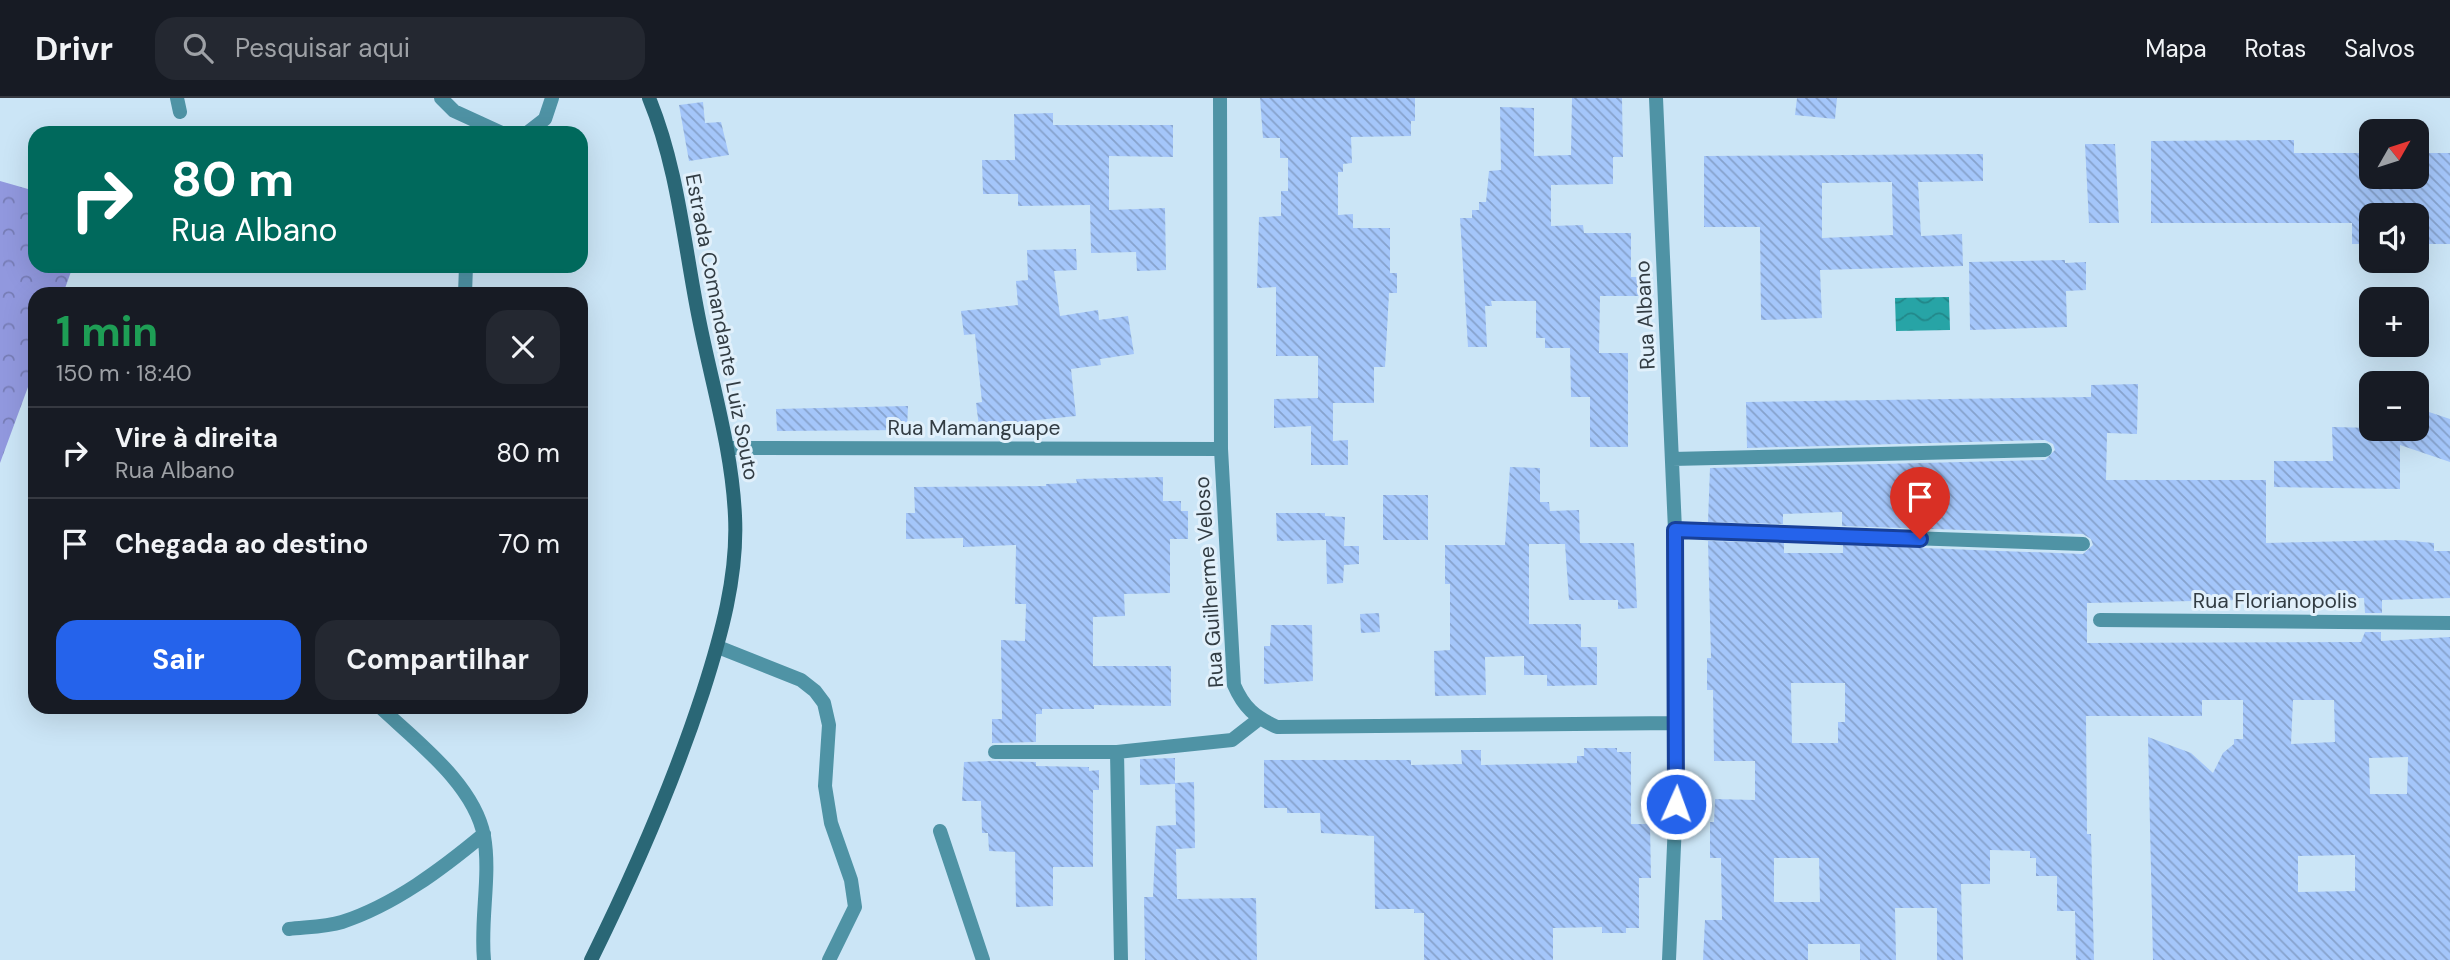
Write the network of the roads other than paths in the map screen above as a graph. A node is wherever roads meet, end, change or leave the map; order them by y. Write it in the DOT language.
graph roads {
  1 [pos="441,98"];
  2 [pos="552,98"];
  3 [pos="649,98"];
  4 [pos="1220,98"];
  5 [pos="1656,98"];
  6 [pos="487,126"];
  7 [pos="536,126"];
  8 [pos="728,449"];
  9 [pos="1221,449"];
  10 [pos="2045,450"];
  11 [pos="1672,458"];
  12 [pos="1675,530"];
  13 [pos="2083,544"];
  14 [pos="2100,620"];
  15 [pos="2450,623"];
  16 [pos="718,647"];
  17 [pos="387,714"];
  18 [pos="1259,719"];
  19 [pos="1676,723"];
  20 [pos="996,752"];
  21 [pos="1117,752"];
  22 [pos="940,831"];
  23 [pos="484,834"];
  24 [pos="289,929"];
  25 [pos="484,960"];
  26 [pos="591,960"];
  27 [pos="829,960"];
  28 [pos="983,960"];
  29 [pos="1121,960"];
  30 [pos="1669,960"];
  1 -- 6 [label="street"];
  2 -- 7 [label="street"];
  3 -- 8 [label="street, Estrada Comandante Luiz Souto"];
  4 -- 9 [label="street, Rua Guilherme Veloso"];
  5 -- 11 [label="street, Rua Albano"];
  8 -- 9 [label="street, Rua Mamanguape"];
  8 -- 16 [label="street, Estrada Comandante Luiz Souto"];
  9 -- 18 [label="street, Rua Guilherme Veloso"];
  10 -- 11 [label="street"];
  11 -- 12 [label="street, Rua Albano"];
  12 -- 13 [label="street"];
  12 -- 19 [label="street, Rua Albano"];
  14 -- 15 [label="street, Rua Florianopolis"];
  16 -- 26 [label="street, Estrada Comandante Luiz Souto"];
  16 -- 27 [label="street"];
  17 -- 23 [label="street"];
  18 -- 19 [label="street"];
  18 -- 21 [label="street"];
  19 -- 30 [label="street, Rua Albano"];
  20 -- 21 [label="street"];
  21 -- 29 [label="street"];
  22 -- 28 [label="street"];
  23 -- 24 [label="street"];
  23 -- 25 [label="street"];
}
